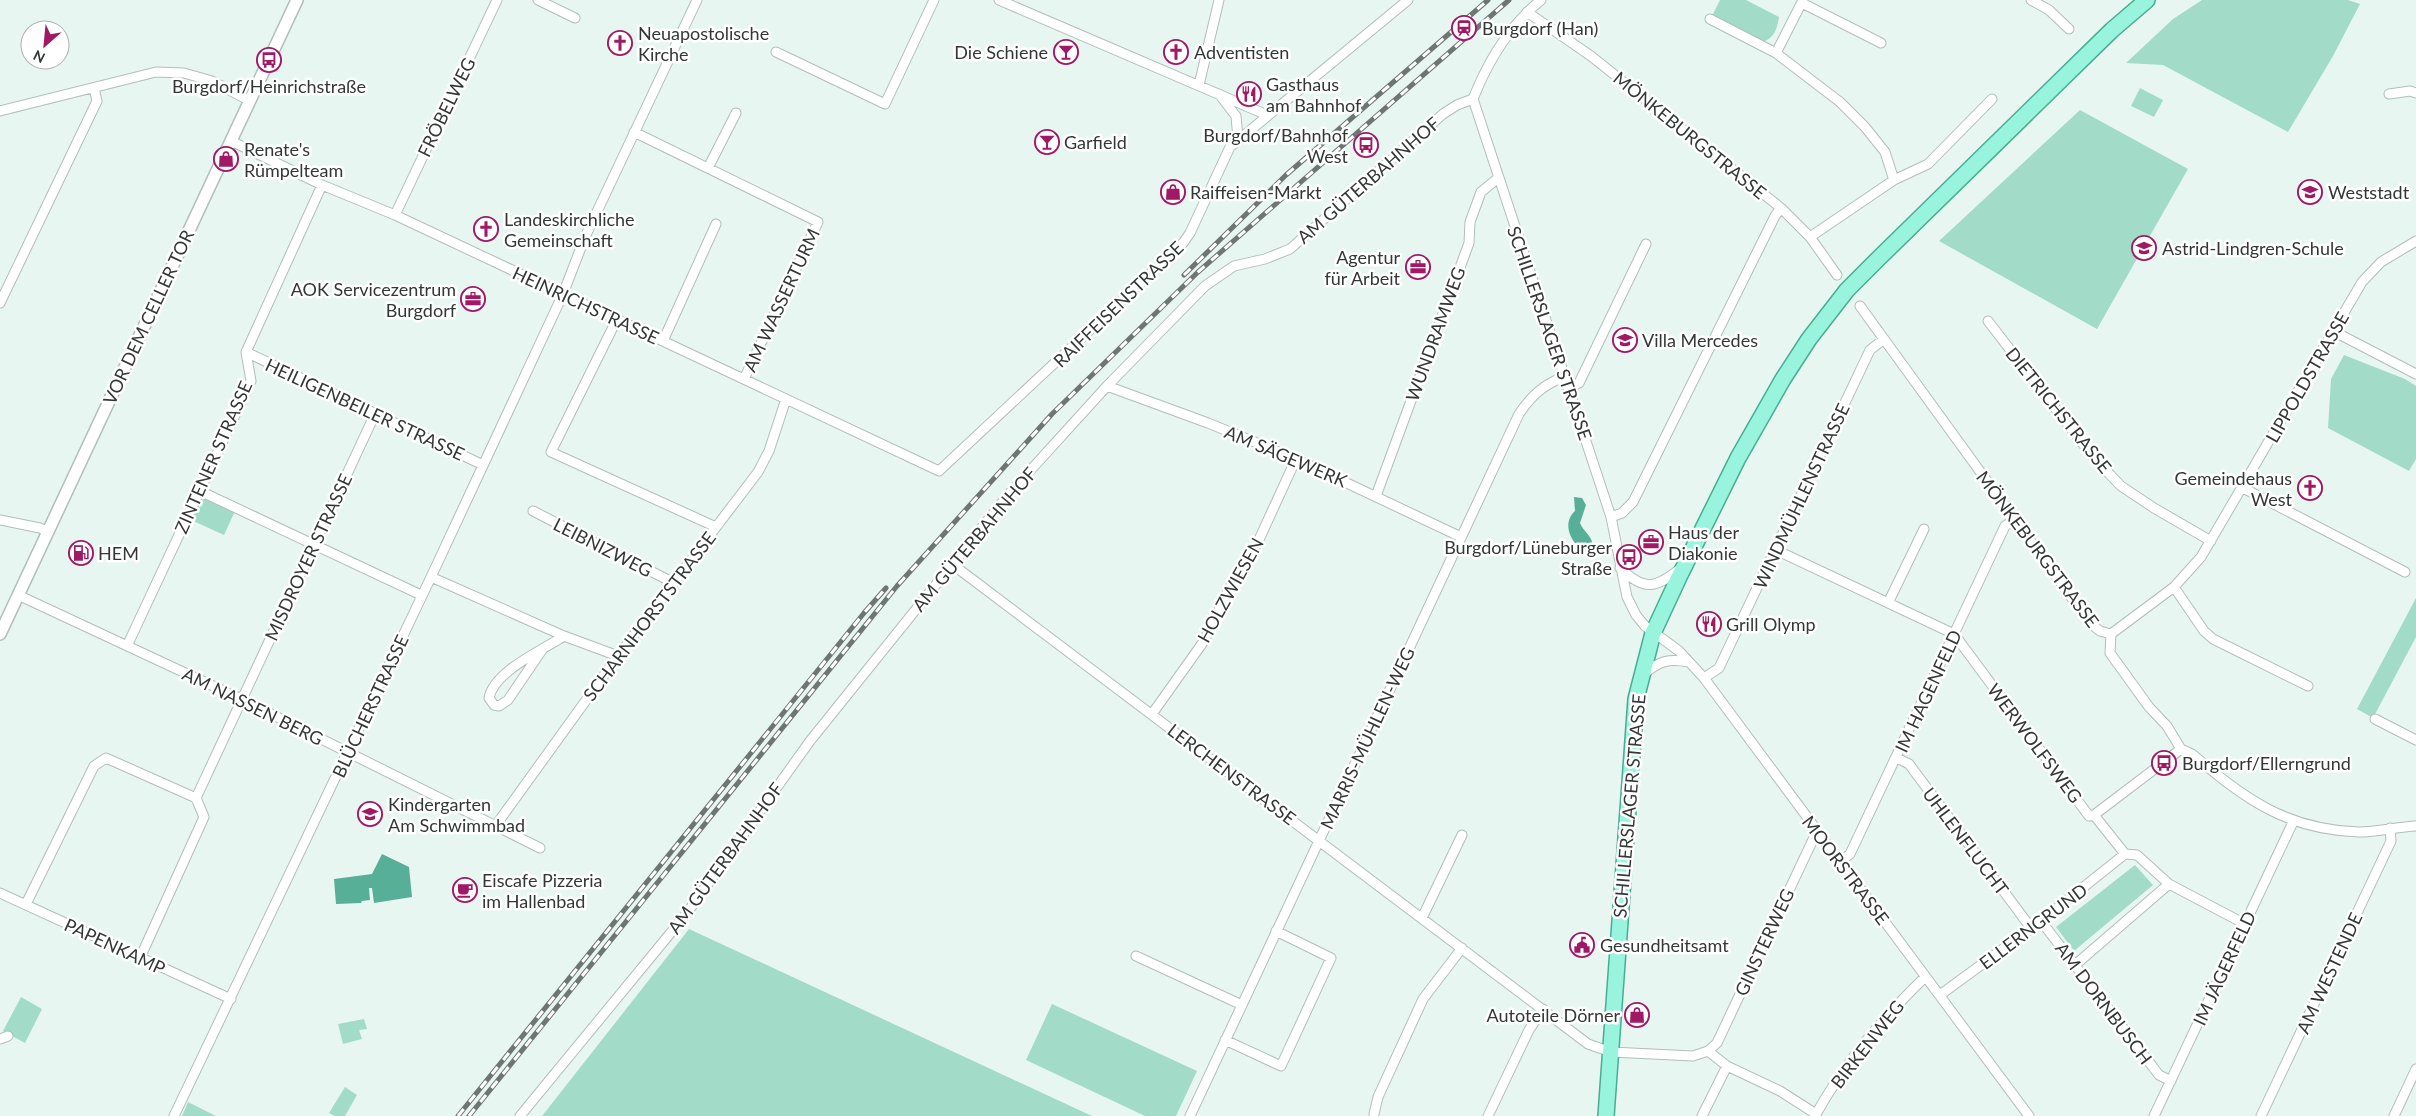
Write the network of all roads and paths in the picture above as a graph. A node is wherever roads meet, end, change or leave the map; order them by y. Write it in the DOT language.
graph roads {
  1 [pos="297,0"];
  2 [pos="497,0"];
  3 [pos="538,0"];
  4 [pos="697,0"];
  5 [pos="934,0"];
  6 [pos="999,0"];
  7 [pos="1219,0"];
  8 [pos="1408,0"];
  9 [pos="1541,0"];
  10 [pos="2031,0"];
  11 [pos="2137,0"];
  12 [pos="2147,0"];
  13 [pos="1803,2"];
  14 [pos="1527,12"];
  15 [pos="575,18"];
  16 [pos="1710,19"];
  17 [pos="2069,29"];
  18 [pos="2112,30"];
  19 [pos="1881,43"];
  20 [pos="776,52"];
  21 [pos="1776,53"];
  22 [pos="1199,85"];
  23 [pos="94,88"];
  24 [pos="2416,93"];
  25 [pos="1218,94"];
  26 [pos="2388,94"];
  27 [pos="1473,99"];
  28 [pos="1992,99"];
  29 [pos="250,101"];
  30 [pos="0,111"];
  31 [pos="736,113"];
  32 [pos="1267,115"];
  33 [pos="634,132"];
  34 [pos="1238,139"];
  35 [pos="231,141"];
  36 [pos="708,168"];
  37 [pos="1498,178"];
  38 [pos="1894,180"];
  39 [pos="322,185"];
  40 [pos="1781,208"];
  41 [pos="395,215"];
  42 [pos="716,224"];
  43 [pos="1810,237"];
  44 [pos="2416,241"];
  45 [pos="1646,244"];
  46 [pos="1837,275"];
  47 [pos="563,294"];
  48 [pos="0,303"];
  49 [pos="1860,306"];
  50 [pos="617,319"];
  51 [pos="1988,321"];
  52 [pos="2333,331"];
  53 [pos="1884,338"];
  54 [pos="663,341"];
  55 [pos="246,352"];
  56 [pos="2416,374"];
  57 [pos="1564,377"];
  58 [pos="744,379"];
  59 [pos="1107,386"];
  60 [pos="1568,388"];
  61 [pos="786,399"];
  62 [pos="375,414"];
  63 [pos="1296,459"];
  64 [pos="483,464"];
  65 [pos="939,471"];
  66 [pos="2242,488"];
  67 [pos="200,491"];
  68 [pos="1376,496"];
  69 [pos="533,512"];
  70 [pos="1611,517"];
  71 [pos="0,520"];
  72 [pos="2014,520"];
  73 [pos="716,527"];
  74 [pos="1924,529"];
  75 [pos="48,532"];
  76 [pos="1461,537"];
  77 [pos="2211,540"];
  78 [pos="314,543"];
  79 [pos="1776,550"];
  80 [pos="952,564"];
  81 [pos="1685,565"];
  82 [pos="1620,568"];
  83 [pos="2405,572"];
  84 [pos="431,577"];
  85 [pos="674,583"];
  86 [pos="2174,587"];
  87 [pos="18,595"];
  88 [pos="421,595"];
  89 [pos="1888,601"];
  90 [pos="1653,633"];
  91 [pos="0,634"];
  92 [pos="1954,634"];
  93 [pos="2112,634"];
  94 [pos="564,636"];
  95 [pos="128,646"];
  96 [pos="542,650"];
  97 [pos="618,656"];
  98 [pos="1689,662"];
  99 [pos="1641,677"];
  100 [pos="1704,678"];
  101 [pos="2308,686"];
  102 [pos="241,699"];
  103 [pos="1152,714"];
  104 [pos="2375,719"];
  105 [pos="2416,740"];
  106 [pos="2182,749"];
  107 [pos="348,753"];
  108 [pos="1897,758"];
  109 [pos="196,798"];
  110 [pos="2094,815"];
  111 [pos="2294,820"];
  112 [pos="496,826"];
  113 [pos="2416,826"];
  114 [pos="2390,828"];
  115 [pos="1817,831"];
  116 [pos="1462,835"];
  117 [pos="1319,840"];
  118 [pos="540,848"];
  119 [pos="2125,854"];
  120 [pos="1841,862"];
  121 [pos="2169,884"];
  122 [pos="0,893"];
  123 [pos="26,904"];
  124 [pos="1422,918"];
  125 [pos="2042,921"];
  126 [pos="2245,924"];
  127 [pos="2031,928"];
  128 [pos="1276,931"];
  129 [pos="1462,948"];
  130 [pos="1136,956"];
  131 [pos="140,958"];
  132 [pos="2076,965"];
  133 [pos="1925,976"];
  134 [pos="1940,996"];
  135 [pos="230,998"];
  136 [pos="1242,1006"];
  137 [pos="1543,1009"];
  138 [pos="1225,1040"];
  139 [pos="1708,1051"];
  140 [pos="1611,1052"];
  141 [pos="1727,1066"];
  142 [pos="2416,1069"];
  143 [pos="2171,1081"];
  144 [pos="1374,1114"];
  145 [pos="1815,1115"];
  146 [pos="174,1116"];
  147 [pos="520,1116"];
  148 [pos="1190,1116"];
  149 [pos="1488,1116"];
  150 [pos="1606,1116"];
  151 [pos="1702,1116"];
  152 [pos="2029,1116"];
  153 [pos="2154,1116"];
  154 [pos="2261,1116"];
  155 [pos="2394,1116"];
  1 -- 29 [label="street, VOR DEM CELLER TOR"];
  2 -- 41 [label="street, FRÖBELWEG"];
  3 -- 15 [label="street"];
  4 -- 33 [label="street, BLÜCHERSTRASSE"];
  5 -- 20 [label="street"];
  6 -- 22 [label="street"];
  7 -- 22 [label="street"];
  8 -- 32 [label="street, RAIFFEISENSTRASSE"];
  9 -- 14 [label="street"];
  10 -- 17 [label="street"];
  11 -- 18 [label="main road"];
  12 -- 18 [label="main road"];
  13 -- 19 [label="street"];
  13 -- 21 [label="street"];
  14 -- 27 [label="street"];
  14 -- 40 [label="street, MÖNKEBURGSTRASSE"];
  16 -- 21 [label="street"];
  18 -- 81 [label="main road"];
  21 -- 38 [label="street"];
  22 -- 25 [label="street"];
  23 -- 29 [label="street"];
  23 -- 30 [label="street"];
  23 -- 48 [label="street"];
  24 -- 26 [label="street"];
  25 -- 32 [label="street"];
  25 -- 34 [label="street"];
  27 -- 37 [label="street, SCHILLERSLAGER STRASSE"];
  27 -- 59 [label="street, AM GÜTERBAHNHOF"];
  28 -- 38 [label="street"];
  29 -- 35 [label="street, VOR DEM CELLER TOR"];
  31 -- 36 [label="street"];
  32 -- 34 [label="street, RAIFFEISENSTRASSE"];
  33 -- 36 [label="street, AM WASSERTURM"];
  33 -- 47 [label="street, BLÜCHERSTRASSE"];
  34 -- 65 [label="street, RAIFFEISENSTRASSE"];
  35 -- 39 [label="street, HEINRICHSTRASSE"];
  35 -- 75 [label="street, VOR DEM CELLER TOR"];
  36 -- 58 [label="street, AM WASSERTURM"];
  37 -- 57 [label="street, SCHILLERSLAGER STRASSE"];
  37 -- 68 [label="street, WUNDRAMWEG"];
  38 -- 43 [label="street"];
  39 -- 41 [label="street, HEINRICHSTRASSE"];
  39 -- 55 [label="street"];
  40 -- 43 [label="street, MÖNKEBURGSTRASSE"];
  40 -- 70 [label="street"];
  41 -- 47 [label="street, HEINRICHSTRASSE"];
  42 -- 54 [label="street"];
  43 -- 46 [label="street, MÖNKEBURGSTRASSE"];
  44 -- 52 [label="street, LIPPOLDSTRASSE"];
  45 -- 60 [label="street"];
  47 -- 50 [label="street, HEINRICHSTRASSE"];
  47 -- 64 [label="street, BLÜCHERSTRASSE"];
  49 -- 53 [label="street, MÖNKEBURGSTRASSE"];
  50 -- 54 [label="street, HEINRICHSTRASSE"];
  50 -- 73 [label="street"];
  51 -- 77 [label="street, DIETRICHSTRASSE"];
  52 -- 56 [label="street"];
  52 -- 66 [label="street, LIPPOLDSTRASSE"];
  53 -- 72 [label="street, MÖNKEBURGSTRASSE"];
  53 -- 79 [label="street, WINDMÜHLENSTRASSE"];
  54 -- 58 [label="street, HEINRICHSTRASSE"];
  55 -- 62 [label="street, HEILIGENBEILER STRASSE"];
  55 -- 67 [label="street, ZINTENER STRASSE"];
  57 -- 60 [label="street, SCHILLERSLAGER STRASSE"];
  57 -- 76 [label="street, MARRIS-MÜHLEN-WEG"];
  58 -- 61 [label="street, HEINRICHSTRASSE"];
  59 -- 63 [label="street, AM SÄGEWERK"];
  59 -- 80 [label="street, AM GÜTERBAHNHOF"];
  60 -- 70 [label="street, SCHILLERSLAGER STRASSE"];
  61 -- 65 [label="street, HEINRICHSTRASSE"];
  61 -- 73 [label="street, SCHARNHORSTSTRASSE"];
  62 -- 64 [label="street, HEILIGENBEILER STRASSE"];
  62 -- 78 [label="street, MISDROYER STRASSE"];
  63 -- 68 [label="street, AM SÄGEWERK"];
  63 -- 103 [label="street, HOLZWIESEN"];
  64 -- 84 [label="street, BLÜCHERSTRASSE"];
  66 -- 77 [label="street, LIPPOLDSTRASSE"];
  66 -- 83 [label="street"];
  67 -- 78 [label="street"];
  67 -- 95 [label="street, ZINTENER STRASSE"];
  68 -- 76 [label="street, AM SÄGEWERK"];
  69 -- 85 [label="street, LEIBNIZWEG"];
  70 -- 82 [label="street, SCHILLERSLAGER STRASSE"];
  71 -- 75 [label="street"];
  72 -- 92 [label="street, IM HAGENFELD"];
  72 -- 93 [label="street, MÖNKEBURGSTRASSE"];
  73 -- 85 [label="street, SCHARNHORSTSTRASSE"];
  74 -- 89 [label="street"];
  75 -- 87 [label="street, VOR DEM CELLER TOR"];
  76 -- 117 [label="street, MARRIS-MÜHLEN-WEG"];
  77 -- 86 [label="street, LIPPOLDSTRASSE"];
  78 -- 88 [label="street"];
  78 -- 102 [label="street, MISDROYER STRASSE"];
  79 -- 89 [label="street"];
  79 -- 100 [label="street, WINDMÜHLENSTRASSE"];
  80 -- 103 [label="street, LERCHENSTRASSE"];
  80 -- 147 [label="street, AM GÜTERBAHNHOF"];
  81 -- 82 [label="street"];
  81 -- 90 [label="main road"];
  82 -- 90 [label="street, SCHILLERSLAGER STRASSE"];
  84 -- 88 [label="street, BLÜCHERSTRASSE"];
  84 -- 94 [label="street"];
  85 -- 97 [label="street, SCHARNHORSTSTRASSE"];
  86 -- 93 [label="street, LIPPOLDSTRASSE"];
  86 -- 101 [label="street"];
  87 -- 91 [label="street, VOR DEM CELLER TOR"];
  87 -- 95 [label="street, AM NASSEN BERG"];
  88 -- 107 [label="street, BLÜCHERSTRASSE"];
  89 -- 92 [label="street"];
  90 -- 98 [label="street, MOORSTRASSE"];
  90 -- 99 [label="main road, SCHILLERSLAGER STRASSE"];
  92 -- 108 [label="street, IM HAGENFELD"];
  92 -- 110 [label="street, WERWOLFSWEG"];
  93 -- 106 [label="street, MÖNKEBURGSTRASSE"];
  94 -- 96 [label="street"];
  94 -- 97 [label="street"];
  95 -- 102 [label="street, AM NASSEN BERG"];
  96 -- 96 [label="street"];
  97 -- 112 [label="street, SCHARNHORSTSTRASSE"];
  98 -- 99 [label="street"];
  98 -- 100 [label="street, MOORSTRASSE"];
  99 -- 140 [label="main road, SCHILLERSLAGER STRASSE"];
  100 -- 115 [label="street, MOORSTRASSE"];
  102 -- 107 [label="street, AM NASSEN BERG"];
  102 -- 109 [label="street, MISDROYER STRASSE"];
  103 -- 117 [label="street, LERCHENSTRASSE"];
  104 -- 105 [label="street"];
  106 -- 110 [label="street"];
  106 -- 111 [label="street, MÖNKEBURGSTRASSE"];
  107 -- 112 [label="street, AM NASSEN BERG"];
  107 -- 135 [label="street, BLÜCHERSTRASSE"];
  108 -- 120 [label="street, IM HAGENFELD"];
  108 -- 127 [label="street, UHLENFLUCHT"];
  109 -- 123 [label="street"];
  109 -- 131 [label="street"];
  110 -- 119 [label="street, WERWOLFSWEG"];
  111 -- 114 [label="street, MÖNKEBURGSTRASSE"];
  111 -- 126 [label="street, IM JÄGERFELD"];
  112 -- 118 [label="street, AM NASSEN BERG"];
  113 -- 114 [label="street, MÖNKEBURGSTRASSE"];
  114 -- 154 [label="street, AM WESTENDE"];
  115 -- 120 [label="street, MOORSTRASSE"];
  115 -- 139 [label="street, GINSTERWEG"];
  116 -- 124 [label="street"];
  117 -- 124 [label="street, LERCHENSTRASSE"];
  117 -- 128 [label="street, MARRIS-MÜHLEN-WEG"];
  119 -- 121 [label="street, WERWOLFSWEG"];
  119 -- 125 [label="street, ELLERNGRUND"];
  120 -- 133 [label="street, MOORSTRASSE"];
  121 -- 126 [label="street, WERWOLFSWEG"];
  121 -- 132 [label="street"];
  122 -- 123 [label="street, PAPENKAMP"];
  123 -- 131 [label="street, PAPENKAMP"];
  124 -- 129 [label="street, LERCHENSTRASSE"];
  125 -- 127 [label="street, ELLERNGRUND"];
  125 -- 132 [label="street, AM DORNBUSCH"];
  126 -- 143 [label="street, IM JÄGERFELD"];
  127 -- 134 [label="street, ELLERNGRUND"];
  128 -- 136 [label="street, MARRIS-MÜHLEN-WEG"];
  128 -- 138 [label="street"];
  129 -- 137 [label="street, LERCHENSTRASSE"];
  129 -- 144 [label="street"];
  130 -- 136 [label="street"];
  131 -- 135 [label="street, PAPENKAMP"];
  132 -- 143 [label="street, AM DORNBUSCH"];
  133 -- 134 [label="street, MOORSTRASSE"];
  133 -- 145 [label="street, BIRKENWEG"];
  134 -- 152 [label="street, MOORSTRASSE"];
  135 -- 146 [label="street, BLÜCHERSTRASSE"];
  136 -- 138 [label="street, MARRIS-MÜHLEN-WEG"];
  137 -- 140 [label="street, LERCHENSTRASSE"];
  137 -- 149 [label="street"];
  138 -- 148 [label="street, MARRIS-MÜHLEN-WEG"];
  139 -- 140 [label="street, LERCHENSTRASSE"];
  139 -- 141 [label="street"];
  140 -- 150 [label="main road, SCHILLERSLAGER STRASSE"];
  141 -- 145 [label="street"];
  141 -- 151 [label="street"];
  142 -- 155 [label="street"];
  143 -- 153 [label="street, IM JÄGERFELD"];
}
